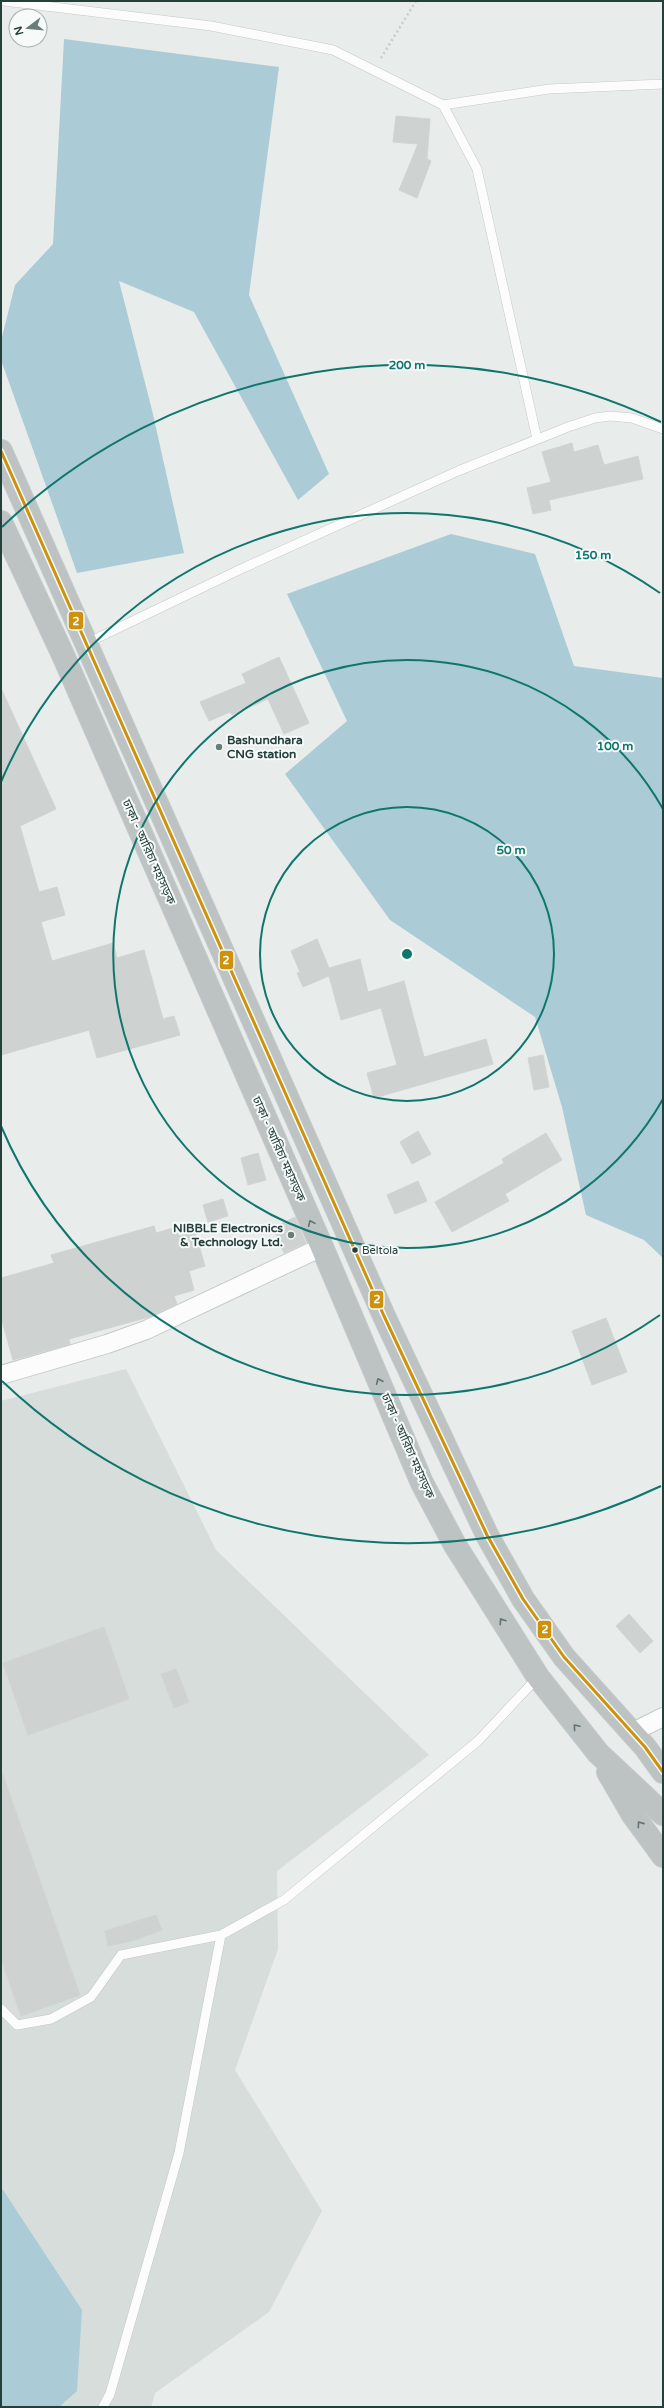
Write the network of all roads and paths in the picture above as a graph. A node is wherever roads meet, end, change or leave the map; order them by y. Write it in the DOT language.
graph roads {
  1 [pos="4,1"];
  2 [pos="416,1"];
  3 [pos="374,71"];
  4 [pos="663,84"];
  5 [pos="443,105"];
  6 [pos="663,429"];
  7 [pos="537,439"];
  8 [pos="1,451"];
  9 [pos="1,522"];
  10 [pos="87,643"];
  11 [pos="322,1247"];
  12 [pos="1,1375"];
  13 [pos="538,1677"];
  14 [pos="663,1717"];
  15 [pos="639,1739"];
  16 [pos="598,1753"];
  17 [pos="663,1760"];
  18 [pos="663,1772"];
  19 [pos="663,1814"];
  20 [pos="663,1856"];
  21 [pos="221,1935"];
  22 [pos="1,2010"];
  23 [pos="103,2407"];
  1 -- 3 [label="lane"];
  2 -- 3 [label="path"];
  3 -- 5 [label="lane"];
  4 -- 5 [label="lane"];
  5 -- 7 [label="lane"];
  6 -- 7 [label="lane"];
  7 -- 10 [label="lane"];
  8 -- 10 [label="highway"];
  11 -- 9 [label="highway, ঢাকা - আরিচা মহাসড়ক, one-way"];
  10 -- 15 [label="highway"];
  11 -- 12 [label="street"];
  13 -- 11 [label="highway, ঢাকা - আরিচা মহাসড়ক, one-way"];
  16 -- 13 [label="highway, ঢাকা - আরিচা মহাসড়ক, one-way"];
  13 -- 21 [label="lane"];
  14 -- 15 [label="street"];
  15 -- 17 [label="highway"];
  15 -- 18 [label="highway"];
  16 -- 19 [label="highway, ঢাকা - আরিচা মহাসড়ক"];
  20 -- 16 [label="highway, ঢাকা - আরিচা মহাসড়ক, one-way"];
  21 -- 22 [label="lane"];
  21 -- 23 [label="lane"];
}
